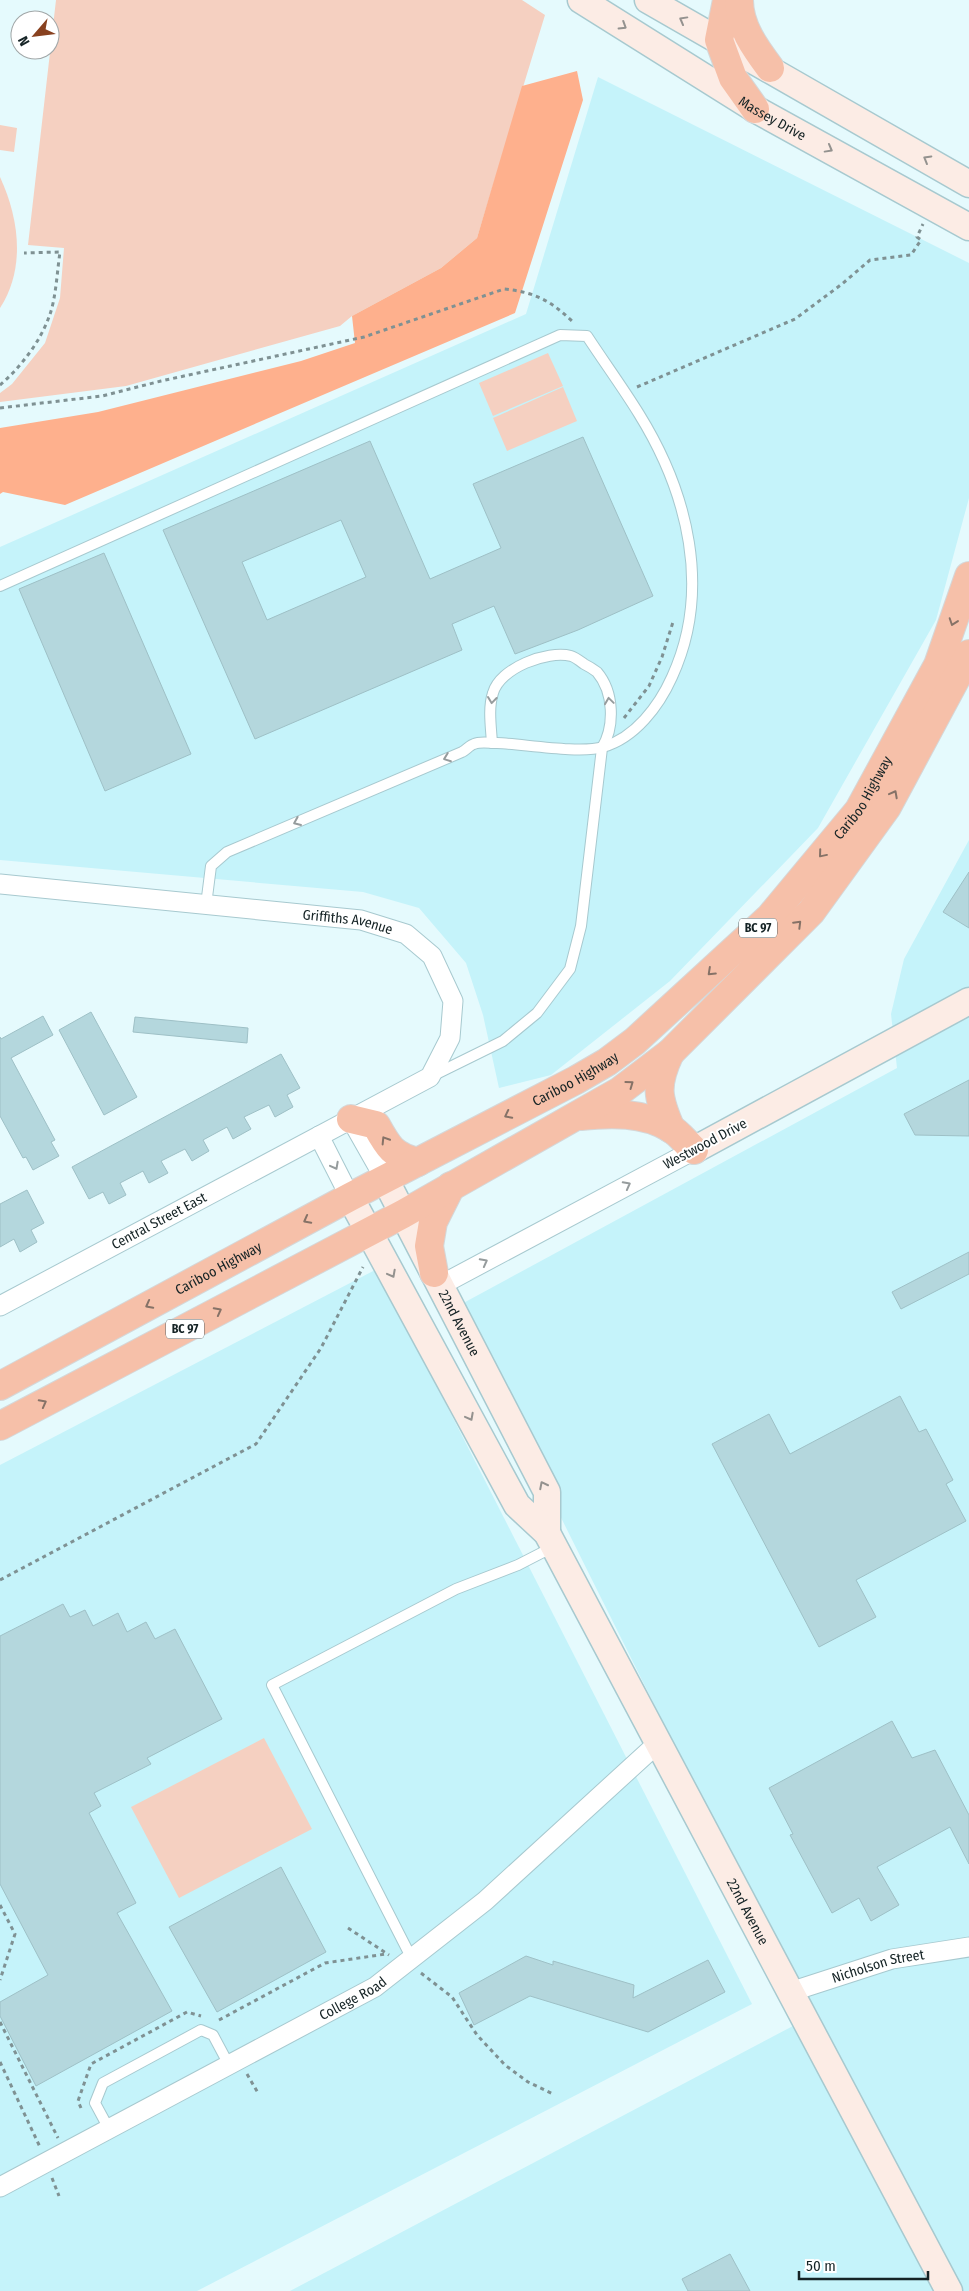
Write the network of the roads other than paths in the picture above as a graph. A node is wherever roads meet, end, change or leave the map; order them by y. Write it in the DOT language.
graph roads {
  1 [pos="581,0"];
  2 [pos="648,0"];
  3 [pos="727,0"];
  4 [pos="739,0"];
  5 [pos="719,40"];
  6 [pos="770,68"];
  7 [pos="755,109"];
  8 [pos="969,184"];
  9 [pos="969,227"];
  10 [pos="969,576"];
  11 [pos="0,586"];
  12 [pos="969,654"];
  13 [pos="492,743"];
  14 [pos="602,748"];
  15 [pos="0,884"];
  16 [pos="206,905"];
  17 [pos="969,1001"];
  18 [pos="670,1052"];
  19 [pos="430,1077"];
  20 [pos="575,1117"];
  21 [pos="351,1119"];
  22 [pos="671,1128"];
  23 [pos="319,1136"];
  24 [pos="694,1150"];
  25 [pos="418,1162"];
  26 [pos="385,1179"];
  27 [pos="451,1186"];
  28 [pos="350,1197"];
  29 [pos="403,1214"];
  30 [pos="369,1232"];
  31 [pos="438,1279"];
  32 [pos="0,1306"];
  33 [pos="0,1386"];
  34 [pos="0,1426"];
  35 [pos="551,1539"];
  36 [pos="658,1743"];
  37 [pos="969,1947"];
  38 [pos="409,1961"];
  39 [pos="790,1992"];
  40 [pos="229,2065"];
  41 [pos="109,2129"];
  42 [pos="0,2187"];
  43 [pos="948,2291"];
  1 -- 7 [label="street, Massey Drive, one-way"];
  5 -- 2 [label="street, one-way"];
  3 -- 5 [label="highway"];
  4 -- 6 [label="highway"];
  5 -- 6 [label="street"];
  5 -- 7 [label="highway"];
  8 -- 6 [label="street, one-way"];
  7 -- 9 [label="street, Massey Drive, one-way"];
  10 -- 25 [label="highway, Cariboo Highway / BC 97, one-way"];
  11 -- 14 [label="lane"];
  18 -- 12 [label="highway, Cariboo Highway / BC 97, one-way"];
  13 -- 14 [label="lane"];
  14 -- 13 [label="lane, one-way"];
  13 -- 16 [label="lane, one-way"];
  14 -- 19 [label="lane"];
  15 -- 16 [label="street, Griffiths Avenue"];
  16 -- 19 [label="street, Griffiths Avenue"];
  17 -- 24 [label="street, Westwood Drive"];
  20 -- 18 [label="highway, Cariboo Highway / BC 97, one-way"];
  18 -- 22 [label="highway"];
  19 -- 21 [label="street"];
  20 -- 22 [label="highway"];
  20 -- 27 [label="highway, Cariboo Highway / BC 97"];
  21 -- 23 [label="street"];
  25 -- 21 [label="highway, one-way"];
  21 -- 26 [label="street, 22nd Avenue"];
  22 -- 24 [label="highway"];
  23 -- 28 [label="street, 22nd Avenue, one-way"];
  23 -- 32 [label="street, Central Street East"];
  31 -- 24 [label="street, Westwood Drive, one-way"];
  25 -- 26 [label="highway, Cariboo Highway / BC 97"];
  26 -- 28 [label="highway, Cariboo Highway / BC 97"];
  26 -- 29 [label="street, 22nd Avenue"];
  27 -- 29 [label="highway, Cariboo Highway / BC 97"];
  27 -- 31 [label="highway"];
  28 -- 30 [label="street, 22nd Avenue"];
  28 -- 33 [label="highway, Cariboo Highway / BC 97, one-way"];
  29 -- 30 [label="highway, Cariboo Highway / BC 97"];
  29 -- 31 [label="street, 22nd Avenue"];
  34 -- 30 [label="highway, Cariboo Highway / BC 97, one-way"];
  30 -- 35 [label="street, 22nd Avenue, one-way"];
  35 -- 31 [label="street, 22nd Avenue, one-way"];
  35 -- 36 [label="street, 22nd Avenue"];
  35 -- 38 [label="lane"];
  36 -- 38 [label="street, College Road"];
  36 -- 39 [label="street, 22nd Avenue"];
  37 -- 39 [label="street, Nicholson Street"];
  38 -- 40 [label="street, College Road"];
  39 -- 43 [label="street, 22nd Avenue"];
  40 -- 41 [label="street, College Road"];
  40 -- 41 [label="lane"];
  41 -- 42 [label="street, College Road"];
}
